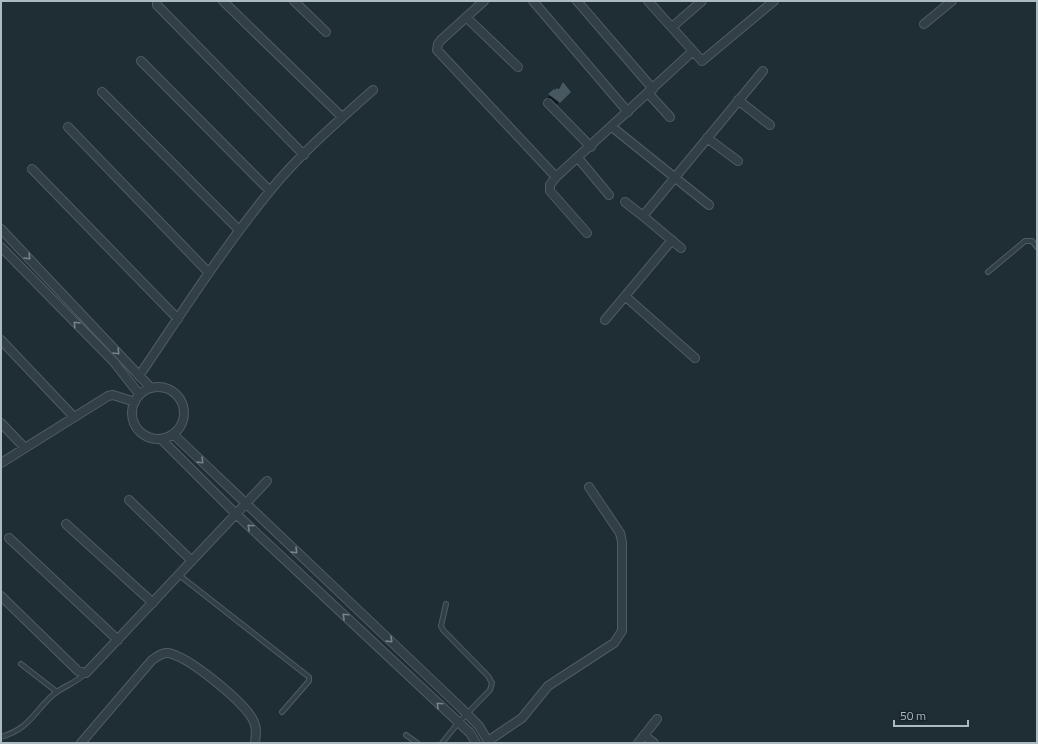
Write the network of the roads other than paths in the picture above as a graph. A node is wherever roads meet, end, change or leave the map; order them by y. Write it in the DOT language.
graph roads {
  1 [pos="157,1"];
  2 [pos="223,1"];
  3 [pos="294,1"];
  4 [pos="484,1"];
  5 [pos="533,1"];
  6 [pos="577,1"];
  7 [pos="648,1"];
  8 [pos="702,1"];
  9 [pos="774,1"];
  10 [pos="952,1"];
  11 [pos="466,17"];
  12 [pos="924,24"];
  13 [pos="672,27"];
  14 [pos="326,32"];
  15 [pos="693,51"];
  16 [pos="141,61"];
  17 [pos="518,67"];
  18 [pos="763,71"];
  19 [pos="373,90"];
  20 [pos="651,91"];
  21 [pos="102,92"];
  22 [pos="738,100"];
  23 [pos="548,103"];
  24 [pos="628,112"];
  25 [pos="670,117"];
  26 [pos="342,118"];
  27 [pos="770,125"];
  28 [pos="68,127"];
  29 [pos="612,127"];
  30 [pos="707,138"];
  31 [pos="590,147"];
  32 [pos="304,155"];
  33 [pos="578,158"];
  34 [pos="738,161"];
  35 [pos="32,169"];
  36 [pos="556,177"];
  37 [pos="270,191"];
  38 [pos="609,195"];
  39 [pos="625,202"];
  40 [pos="709,205"];
  41 [pos="643,216"];
  42 [pos="1,229"];
  43 [pos="239,230"];
  44 [pos="587,233"];
  45 [pos="672,240"];
  46 [pos="1,247"];
  47 [pos="1037,247"];
  48 [pos="681,248"];
  49 [pos="988,272"];
  50 [pos="209,273"];
  51 [pos="625,296"];
  52 [pos="178,319"];
  53 [pos="605,320"];
  54 [pos="1,340"];
  55 [pos="695,358"];
  56 [pos="139,376"];
  57 [pos="150,388"];
  58 [pos="139,394"];
  59 [pos="135,402"];
  60 [pos="74,417"];
  61 [pos="1,423"];
  62 [pos="173,434"];
  63 [pos="161,439"];
  64 [pos="25,448"];
  65 [pos="1,464"];
  66 [pos="267,480"];
  67 [pos="589,486"];
  68 [pos="128,500"];
  69 [pos="246,504"];
  70 [pos="236,514"];
  71 [pos="66,524"];
  72 [pos="9,538"];
  73 [pos="192,561"];
  74 [pos="179,575"];
  75 [pos="1,596"];
  76 [pos="153,603"];
  77 [pos="446,604"];
  78 [pos="118,640"];
  79 [pos="21,664"];
  80 [pos="86,673"];
  81 [pos="57,692"];
  82 [pos="282,712"];
  83 [pos="467,714"];
  84 [pos="656,719"];
  85 [pos="458,723"];
  86 [pos="406,735"];
  87 [pos="644,735"];
  88 [pos="1,737"];
  89 [pos="488,742"];
  90 [pos="81,743"];
  91 [pos="254,743"];
  92 [pos="417,743"];
  93 [pos="442,743"];
  94 [pos="476,743"];
  95 [pos="638,743"];
  96 [pos="654,743"];
  1 -- 32 [label="street"];
  2 -- 26 [label="street"];
  3 -- 14 [label="street"];
  4 -- 11 [label="street"];
  5 -- 24 [label="street"];
  6 -- 20 [label="street"];
  7 -- 13 [label="street"];
  8 -- 13 [label="street"];
  9 -- 15 [label="street"];
  10 -- 12 [label="street"];
  11 -- 17 [label="street"];
  11 -- 36 [label="street"];
  13 -- 15 [label="street"];
  15 -- 20 [label="street"];
  16 -- 37 [label="street"];
  18 -- 22 [label="street"];
  19 -- 26 [label="street"];
  20 -- 24 [label="street"];
  20 -- 25 [label="street"];
  21 -- 43 [label="street"];
  22 -- 27 [label="street"];
  22 -- 30 [label="street"];
  23 -- 31 [label="street"];
  24 -- 29 [label="street"];
  26 -- 32 [label="street"];
  28 -- 50 [label="street"];
  29 -- 31 [label="street"];
  29 -- 40 [label="street"];
  30 -- 34 [label="street"];
  30 -- 41 [label="street"];
  31 -- 33 [label="street"];
  32 -- 37 [label="street"];
  33 -- 36 [label="street"];
  33 -- 38 [label="street"];
  35 -- 52 [label="street"];
  36 -- 44 [label="street"];
  37 -- 43 [label="street"];
  39 -- 41 [label="street"];
  41 -- 45 [label="street"];
  42 -- 56 [label="street, one-way"];
  43 -- 50 [label="street"];
  45 -- 48 [label="street"];
  45 -- 51 [label="street"];
  58 -- 46 [label="street, one-way"];
  47 -- 49 [label="lane"];
  50 -- 52 [label="street"];
  51 -- 53 [label="street"];
  51 -- 55 [label="street"];
  52 -- 56 [label="street"];
  54 -- 60 [label="street"];
  56 -- 57 [label="street"];
  57 -- 58 [label="street"];
  57 -- 62 [label="street"];
  58 -- 59 [label="street"];
  59 -- 60 [label="street"];
  59 -- 63 [label="street"];
  60 -- 64 [label="street"];
  61 -- 64 [label="street"];
  62 -- 63 [label="street"];
  62 -- 69 [label="street, one-way"];
  63 -- 70 [label="street"];
  64 -- 65 [label="street"];
  66 -- 69 [label="street"];
  67 -- 89 [label="street"];
  68 -- 73 [label="street"];
  69 -- 70 [label="street"];
  69 -- 83 [label="street, one-way"];
  70 -- 73 [label="street"];
  85 -- 70 [label="street, one-way"];
  71 -- 76 [label="street"];
  72 -- 78 [label="street"];
  73 -- 74 [label="street"];
  74 -- 76 [label="street"];
  74 -- 82 [label="lane"];
  75 -- 80 [label="street"];
  76 -- 78 [label="street"];
  77 -- 83 [label="lane"];
  78 -- 80 [label="street"];
  79 -- 81 [label="lane"];
  80 -- 81 [label="lane"];
  81 -- 88 [label="lane"];
  83 -- 85 [label="lane"];
  83 -- 89 [label="street"];
  84 -- 87 [label="street"];
  85 -- 93 [label="lane"];
  85 -- 94 [label="street"];
  86 -- 92 [label="lane"];
  87 -- 95 [label="street"];
  87 -- 96 [label="street"];
  90 -- 91 [label="street"];
}
